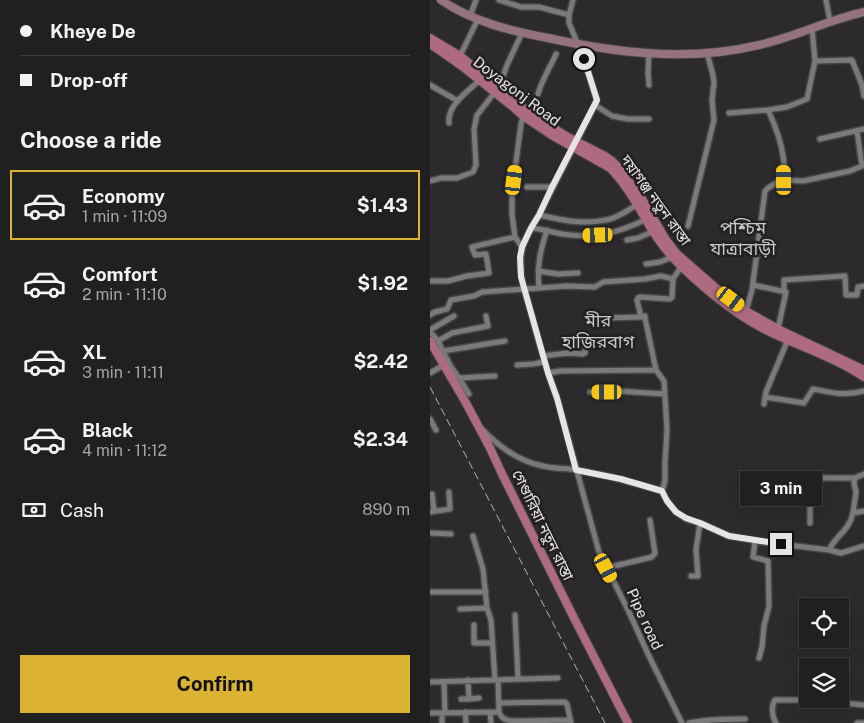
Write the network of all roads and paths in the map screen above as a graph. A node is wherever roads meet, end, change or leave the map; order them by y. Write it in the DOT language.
graph roads {
  1 [pos="476,0"];
  2 [pos="499,0"];
  3 [pos="573,0"];
  4 [pos="826,0"];
  5 [pos="445,1"];
  6 [pos="864,10"];
  7 [pos="569,15"];
  8 [pos="470,16"];
  9 [pos="478,19"];
  10 [pos="830,21"];
  11 [pos="812,28"];
  12 [pos="522,33"];
  13 [pos="430,38"];
  14 [pos="430,44"];
  15 [pos="579,45"];
  16 [pos="706,53"];
  17 [pos="556,54"];
  18 [pos="649,54"];
  19 [pos="460,56"];
  20 [pos="815,61"];
  21 [pos="478,76"];
  22 [pos="430,85"];
  23 [pos="649,85"];
  24 [pos="863,86"];
  25 [pos="497,90"];
  26 [pos="538,94"];
  27 [pos="864,96"];
  28 [pos="458,100"];
  29 [pos="596,105"];
  30 [pos="768,110"];
  31 [pos="524,113"];
  32 [pos="729,113"];
  33 [pos="649,119"];
  34 [pos="449,123"];
  35 [pos="864,130"];
  36 [pos="857,131"];
  37 [pos="820,139"];
  38 [pos="574,144"];
  39 [pos="862,167"];
  40 [pos="430,180"];
  41 [pos="784,180"];
  42 [pos="527,187"];
  43 [pos="552,187"];
  44 [pos="640,203"];
  45 [pos="539,215"];
  46 [pos="649,219"];
  47 [pos="688,226"];
  48 [pos="531,228"];
  49 [pos="547,230"];
  50 [pos="656,230"];
  51 [pos="515,237"];
  52 [pos="627,240"];
  53 [pos="522,247"];
  54 [pos="675,256"];
  55 [pos="646,264"];
  56 [pos="683,264"];
  57 [pos="538,271"];
  58 [pos="578,273"];
  59 [pos="674,279"];
  60 [pos="430,281"];
  61 [pos="752,285"];
  62 [pos="864,286"];
  63 [pos="539,288"];
  64 [pos="525,290"];
  65 [pos="784,292"];
  66 [pos="746,311"];
  67 [pos="430,315"];
  68 [pos="454,316"];
  69 [pos="486,316"];
  70 [pos="640,316"];
  71 [pos="604,318"];
  72 [pos="778,329"];
  73 [pos="430,330"];
  74 [pos="789,337"];
  75 [pos="434,341"];
  76 [pos="505,341"];
  77 [pos="585,344"];
  78 [pos="443,351"];
  79 [pos="544,359"];
  80 [pos="444,365"];
  81 [pos="517,365"];
  82 [pos="656,370"];
  83 [pos="864,370"];
  84 [pos="430,373"];
  85 [pos="548,373"];
  86 [pos="495,376"];
  87 [pos="864,377"];
  88 [pos="459,378"];
  89 [pos="864,391"];
  90 [pos="590,392"];
  91 [pos="469,394"];
  92 [pos="665,394"];
  93 [pos="765,397"];
  94 [pos="764,404"];
  95 [pos="430,419"];
  96 [pos="477,423"];
  97 [pos="436,430"];
  98 [pos="576,470"];
  99 [pos="864,474"];
  100 [pos="855,478"];
  101 [pos="662,491"];
  102 [pos="449,492"];
  103 [pos="432,494"];
  104 [pos="432,511"];
  105 [pos="864,511"];
  106 [pos="853,513"];
  107 [pos="650,520"];
  108 [pos="700,523"];
  109 [pos="810,523"];
  110 [pos="430,533"];
  111 [pos="451,534"];
  112 [pos="474,536"];
  113 [pos="754,540"];
  114 [pos="864,546"];
  115 [pos="829,550"];
  116 [pos="606,568"];
  117 [pos="691,576"];
  118 [pos="430,592"];
  119 [pos="486,592"];
  120 [pos="487,608"];
  121 [pos="460,609"];
  122 [pos="515,615"];
  123 [pos="474,625"];
  124 [pos="492,643"];
  125 [pos="759,658"];
  126 [pos="518,678"];
  127 [pos="558,678"];
  128 [pos="468,680"];
  129 [pos="496,680"];
  130 [pos="430,682"];
  131 [pos="444,682"];
  132 [pos="468,698"];
  133 [pos="479,698"];
  134 [pos="461,699"];
  135 [pos="499,703"];
  136 [pos="864,705"];
  137 [pos="465,712"];
  138 [pos="490,712"];
  139 [pos="499,712"];
  140 [pos="430,713"];
  141 [pos="443,713"];
  142 [pos="745,719"];
  143 [pos="519,722"];
  144 [pos="570,722"];
  145 [pos="775,722"];
  146 [pos="864,722"];
  147 [pos="442,723"];
  148 [pos="466,723"];
  149 [pos="491,723"];
  150 [pos="628,723"];
  151 [pos="682,723"];
  152 [pos="690,723"];
  153 [pos="856,723"];
  1 -- 8 [label="street"];
  2 -- 7 [label="street"];
  3 -- 7 [label="street"];
  4 -- 10 [label="street"];
  5 -- 8 [label="main road"];
  6 -- 10 [label="main road"];
  7 -- 15 [label="street"];
  8 -- 9 [label="main road"];
  9 -- 12 [label="main road"];
  9 -- 19 [label="street"];
  10 -- 11 [label="main road"];
  11 -- 16 [label="main road"];
  11 -- 20 [label="street"];
  12 -- 15 [label="main road"];
  12 -- 25 [label="street"];
  13 -- 19 [label="main road, দয়াগঞ্জ নতুন রাস্তা"];
  14 -- 21 [label="main road, Doyagonj Road"];
  15 -- 18 [label="main road"];
  15 -- 29 [label="street"];
  16 -- 18 [label="main road"];
  16 -- 47 [label="street"];
  17 -- 26 [label="street"];
  18 -- 23 [label="street"];
  19 -- 21 [label="main road, দয়াগঞ্জ নতুন রাস্তা"];
  20 -- 24 [label="street"];
  20 -- 30 [label="street"];
  21 -- 25 [label="main road, দয়াগঞ্জ নতুন রাস্তা"];
  21 -- 28 [label="street"];
  22 -- 28 [label="street"];
  24 -- 27 [label="street"];
  25 -- 31 [label="main road, দয়াগঞ্জ নতুন রাস্তা"];
  25 -- 40 [label="street"];
  28 -- 34 [label="street"];
  29 -- 33 [label="street"];
  29 -- 38 [label="street, Pipe road"];
  30 -- 32 [label="street"];
  30 -- 41 [label="street"];
  31 -- 38 [label="main road, দয়াগঞ্জ নতুন রাস্তা"];
  31 -- 51 [label="street"];
  35 -- 36 [label="street"];
  36 -- 37 [label="street"];
  36 -- 39 [label="street"];
  38 -- 43 [label="street, Pipe road"];
  38 -- 44 [label="main road, দয়াগঞ্জ নতুন রাস্তা"];
  39 -- 41 [label="street"];
  41 -- 61 [label="street"];
  42 -- 43 [label="street"];
  43 -- 45 [label="street, Pipe road"];
  44 -- 45 [label="street"];
  44 -- 46 [label="main road, দয়াগঞ্জ নতুন রাস্তা"];
  45 -- 48 [label="street, Pipe road"];
  46 -- 49 [label="street"];
  46 -- 50 [label="main road, দয়াগঞ্জ নতুন রাস্তা"];
  48 -- 49 [label="street"];
  48 -- 53 [label="street, Pipe road"];
  49 -- 57 [label="street"];
  50 -- 52 [label="street"];
  50 -- 54 [label="main road, দয়াগঞ্জ নতুন রাস্তা"];
  51 -- 53 [label="street"];
  51 -- 60 [label="street"];
  53 -- 64 [label="street, Pipe road"];
  54 -- 55 [label="street"];
  54 -- 56 [label="main road, দয়াগঞ্জ নতুন রাস্তা"];
  56 -- 59 [label="street"];
  56 -- 66 [label="main road, দয়াগঞ্জ নতুন রাস্তা"];
  56 -- 74 [label="main road"];
  57 -- 58 [label="street"];
  57 -- 63 [label="street"];
  59 -- 63 [label="street"];
  59 -- 70 [label="street"];
  61 -- 65 [label="street"];
  61 -- 66 [label="street"];
  62 -- 65 [label="street"];
  63 -- 64 [label="street"];
  64 -- 67 [label="street"];
  64 -- 79 [label="street, Pipe road"];
  65 -- 72 [label="street"];
  66 -- 72 [label="main road, দয়াগঞ্জ নতুন রাস্তা"];
  68 -- 73 [label="street"];
  69 -- 75 [label="street"];
  70 -- 71 [label="street"];
  70 -- 82 [label="street"];
  72 -- 74 [label="main road, দয়াগঞ্জ নতুন রাস্তা"];
  73 -- 75 [label="street"];
  74 -- 83 [label="main road, দয়াগঞ্জ নতুন রাস্তা"];
  74 -- 87 [label="main road"];
  74 -- 93 [label="street"];
  75 -- 78 [label="street"];
  75 -- 80 [label="main road, গেণ্ডারিয়া নতুন রাস্তা"];
  76 -- 78 [label="street"];
  77 -- 79 [label="street"];
  78 -- 88 [label="street"];
  79 -- 81 [label="street"];
  79 -- 85 [label="street, Pipe road"];
  80 -- 84 [label="street"];
  80 -- 96 [label="main road, গেণ্ডারিয়া নতুন রাস্তা"];
  82 -- 85 [label="street"];
  82 -- 92 [label="street"];
  85 -- 98 [label="street, Pipe road"];
  86 -- 88 [label="street"];
  88 -- 91 [label="street"];
  89 -- 93 [label="street"];
  90 -- 92 [label="street"];
  92 -- 101 [label="street"];
  93 -- 94 [label="street"];
  95 -- 97 [label="street"];
  96 -- 98 [label="street"];
  96 -- 150 [label="main road, গেণ্ডারিয়া নতুন রাস্তা"];
  98 -- 101 [label="street"];
  98 -- 116 [label="street, Pipe road"];
  99 -- 100 [label="street"];
  100 -- 106 [label="street"];
  100 -- 109 [label="street"];
  101 -- 108 [label="street"];
  102 -- 104 [label="street"];
  103 -- 104 [label="street"];
  105 -- 106 [label="street"];
  106 -- 115 [label="street"];
  107 -- 116 [label="street"];
  108 -- 113 [label="street"];
  108 -- 117 [label="street"];
  110 -- 111 [label="street"];
  112 -- 119 [label="street"];
  113 -- 115 [label="street"];
  113 -- 125 [label="street"];
  114 -- 115 [label="street"];
  116 -- 151 [label="street, Pipe road"];
  118 -- 119 [label="street"];
  119 -- 120 [label="street"];
  120 -- 121 [label="street"];
  120 -- 124 [label="street"];
  122 -- 126 [label="street"];
  123 -- 124 [label="street"];
  124 -- 129 [label="street"];
  126 -- 127 [label="street"];
  126 -- 129 [label="street"];
  128 -- 129 [label="street"];
  128 -- 131 [label="street"];
  128 -- 132 [label="street"];
  129 -- 135 [label="street"];
  130 -- 131 [label="street"];
  131 -- 141 [label="street"];
  132 -- 133 [label="street"];
  132 -- 134 [label="street"];
  135 -- 139 [label="street"];
  135 -- 144 [label="street"];
  136 -- 145 [label="street"];
  137 -- 138 [label="street"];
  137 -- 141 [label="street"];
  137 -- 148 [label="street"];
  138 -- 139 [label="street"];
  138 -- 149 [label="street"];
  139 -- 143 [label="street"];
  140 -- 141 [label="street"];
  141 -- 147 [label="street"];
  142 -- 152 [label="street"];
  143 -- 144 [label="street"];
  146 -- 153 [label="street"];
}
